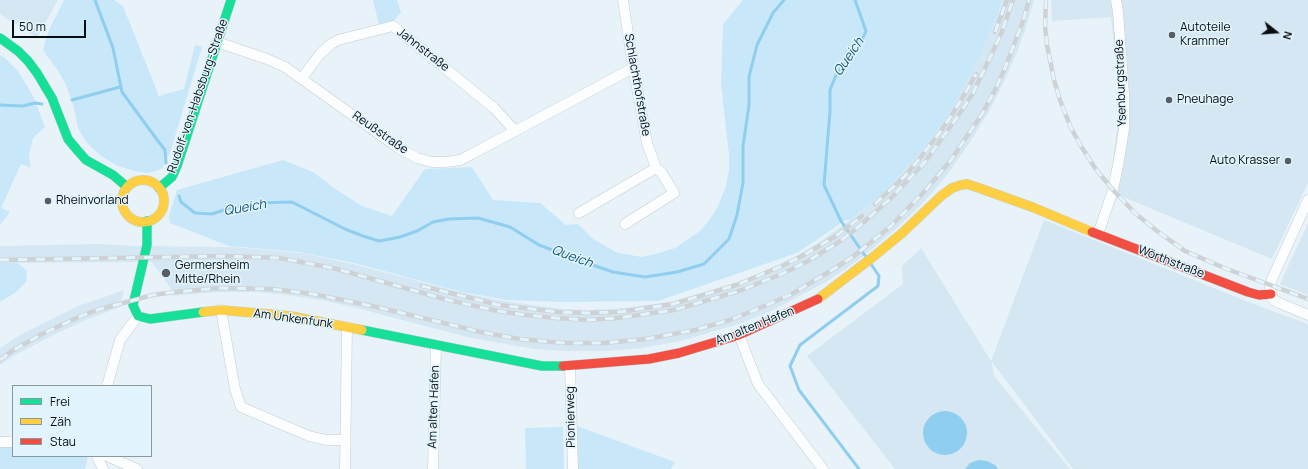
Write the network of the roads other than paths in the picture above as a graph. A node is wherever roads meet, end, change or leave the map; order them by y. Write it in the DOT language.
graph roads {
  1 [pos="231,0"];
  2 [pos="623,0"];
  3 [pos="1116,0"];
  4 [pos="0,38"];
  5 [pos="217,42"];
  6 [pos="633,68"];
  7 [pos="302,78"];
  8 [pos="515,132"];
  9 [pos="656,168"];
  10 [pos="127,187"];
  11 [pos="160,188"];
  12 [pos="1308,200"];
  13 [pos="1032,207"];
  14 [pos="579,213"];
  15 [pos="147,221"];
  16 [pos="625,224"];
  17 [pos="1098,234"];
  18 [pos="1271,294"];
  19 [pos="221,310"];
  20 [pos="1308,315"];
  21 [pos="138,316"];
  22 [pos="347,327"];
  23 [pos="739,335"];
  24 [pos="436,346"];
  25 [pos="570,366"];
  26 [pos="106,385"];
  27 [pos="345,440"];
  28 [pos="0,442"];
  29 [pos="12,442"];
  30 [pos="97,457"];
  31 [pos="109,457"];
  32 [pos="103,469"];
  33 [pos="137,469"];
  34 [pos="345,469"];
  35 [pos="433,469"];
  36 [pos="572,469"];
  37 [pos="823,469"];
  1 -- 5 [label="street, Rudolf-von-Habsburg-Straße"];
  2 -- 6 [label="street, Schlachthofstraße"];
  3 -- 17 [label="street, Ysenburgstraße"];
  4 -- 10 [label="street"];
  5 -- 7 [label="street, Reußstraße"];
  5 -- 11 [label="street, Rudolf-von-Habsburg-Straße"];
  6 -- 8 [label="street, Reußstraße"];
  6 -- 9 [label="street, Schlachthofstraße"];
  7 -- 8 [label="street, Reußstraße"];
  7 -- 8 [label="street, Jahnstraße"];
  9 -- 14 [label="street"];
  9 -- 16 [label="street, Schlachthofstraße"];
  10 -- 11 [label="street"];
  10 -- 15 [label="street"];
  11 -- 15 [label="street"];
  12 -- 18 [label="street"];
  13 -- 17 [label="street, Wörthstraße"];
  13 -- 23 [label="street, Am alten Hafen"];
  15 -- 21 [label="street"];
  17 -- 18 [label="street, Wörthstraße"];
  18 -- 20 [label="street"];
  19 -- 21 [label="street, Am Unkenfunk"];
  19 -- 22 [label="street, Am Unkenfunk"];
  19 -- 27 [label="street"];
  21 -- 26 [label="street"];
  22 -- 24 [label="street, Am alten Hafen"];
  22 -- 27 [label="street, Am Unkenfunk"];
  23 -- 25 [label="street, Am alten Hafen"];
  23 -- 37 [label="street"];
  24 -- 25 [label="street, Am alten Hafen"];
  24 -- 35 [label="street, Am alten Hafen"];
  25 -- 36 [label="street, Pionierweg"];
  27 -- 34 [label="street, Am Unkenfunk"];
  28 -- 29 [label="street"];
  30 -- 32 [label="street"];
  31 -- 33 [label="street"];
}
